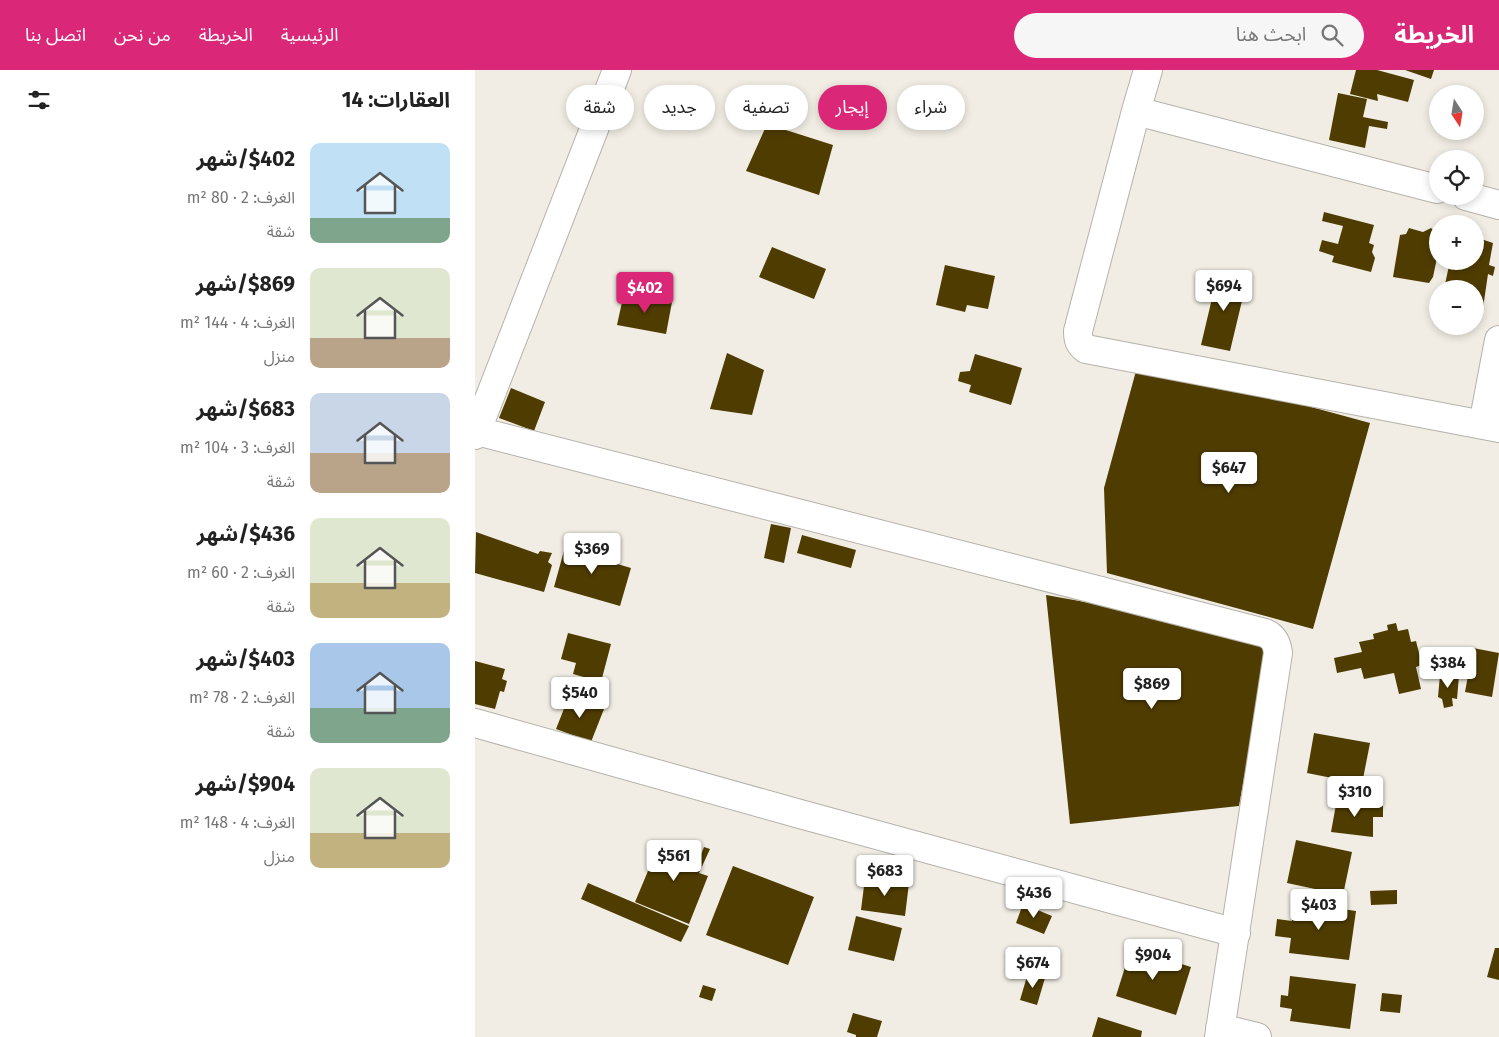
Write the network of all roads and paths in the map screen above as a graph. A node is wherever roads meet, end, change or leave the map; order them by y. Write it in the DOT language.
graph roads {
  1 [pos="617,70"];
  2 [pos="1148,70"];
  3 [pos="1136,111"];
  4 [pos="1429,187"];
  5 [pos="1484,201"];
  6 [pos="1499,205"];
  7 [pos="1499,340"];
  8 [pos="1491,426"];
  9 [pos="476,433"];
  10 [pos="475,723"];
  11 [pos="1236,932"];
  12 [pos="1219,1032"];
  13 [pos="1257,1037"];
  1 -- 9 [label="street"];
  2 -- 3 [label="street"];
  3 -- 4 [label="street"];
  3 -- 8 [label="street"];
  5 -- 6 [label="street"];
  7 -- 8 [label="street"];
  9 -- 11 [label="street"];
  10 -- 11 [label="street"];
  11 -- 12 [label="street"];
  12 -- 13 [label="street"];
}
